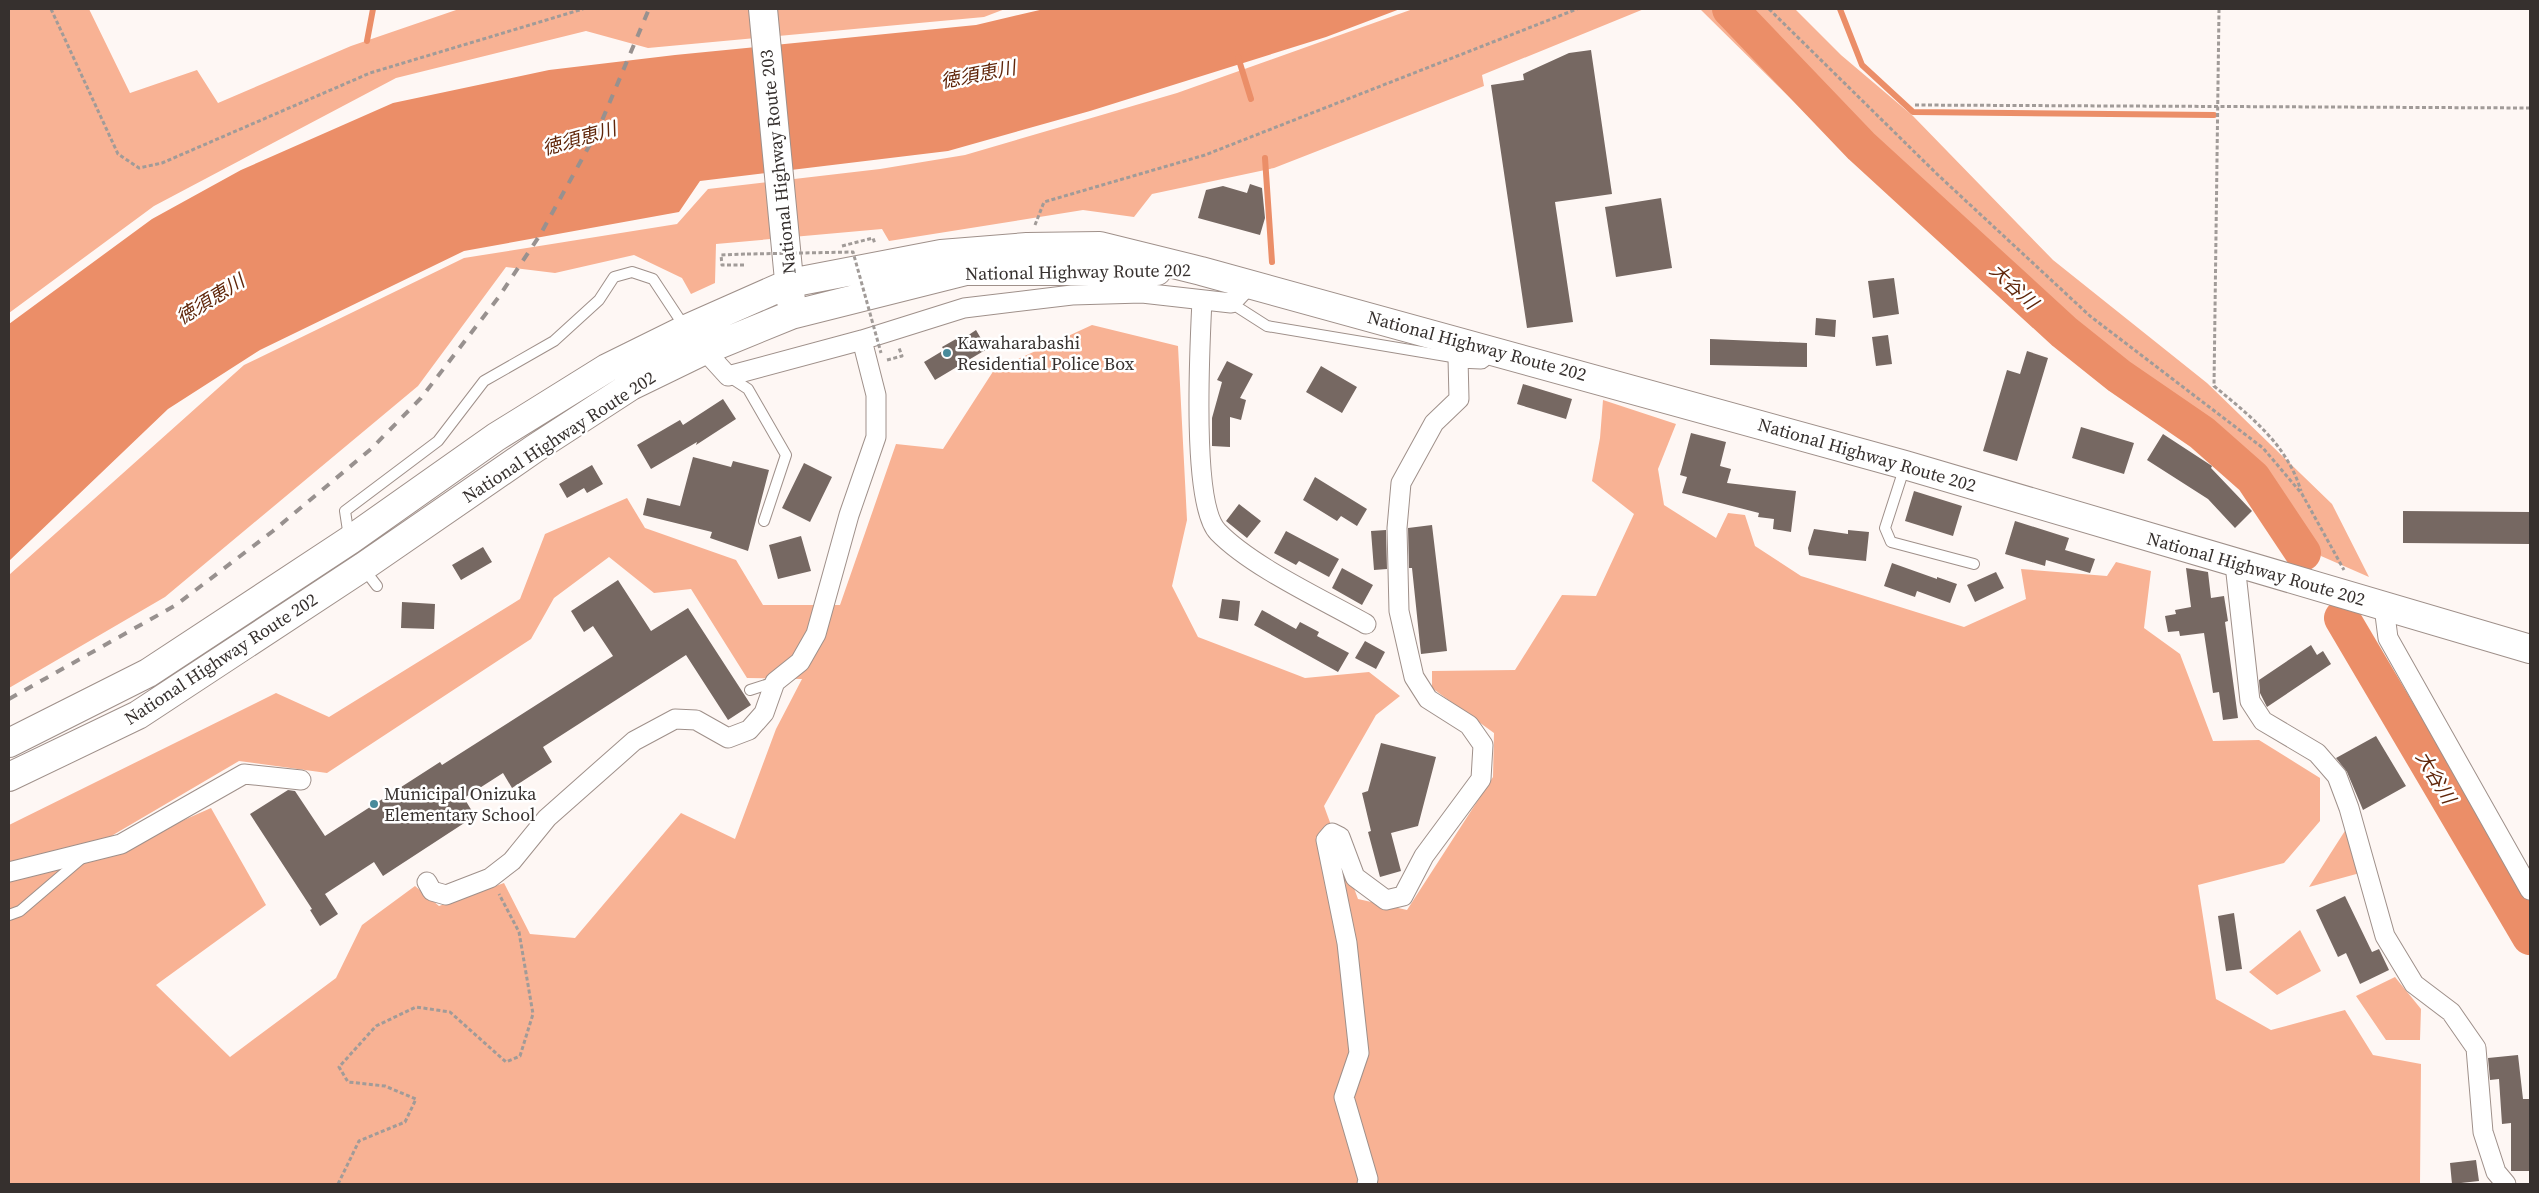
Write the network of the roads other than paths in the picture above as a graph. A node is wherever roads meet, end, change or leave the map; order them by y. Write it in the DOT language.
graph roads {
  1 [pos="763,9"];
  2 [pos="1201,270"];
  3 [pos="790,283"];
  4 [pos="1240,293"];
  5 [pos="1202,300"];
  6 [pos="791,315"];
  7 [pos="686,329"];
  8 [pos="862,340"];
  9 [pos="1492,349"];
  10 [pos="703,351"];
  11 [pos="1458,358"];
  12 [pos="728,376"];
  13 [pos="1906,465"];
  14 [pos="764,521"];
  15 [pos="350,540"];
  16 [pos="1974,564"];
  17 [pos="2235,564"];
  18 [pos="2384,607"];
  19 [pos="1366,624"];
  20 [pos="2530,649"];
  21 [pos="775,682"];
  22 [pos="750,690"];
  23 [pos="9,742"];
  24 [pos="9,777"];
  25 [pos="301,780"];
  26 [pos="88,853"];
  27 [pos="9,872"];
  28 [pos="427,882"];
  29 [pos="2530,890"];
  30 [pos="9,915"];
  31 [pos="1367,1184"];
  32 [pos="2506,1184"];
  1 -- 3 [label="highway, National Highway Route 203"];
  2 -- 3 [label="highway, National Highway Route 202"];
  2 -- 4 [label="highway, National Highway Route 202"];
  2 -- 6 [label="highway, National Highway Route 202"];
  3 -- 6 [label="highway, National Highway Route 203"];
  3 -- 7 [label="highway, National Highway Route 202"];
  4 -- 5 [label="street"];
  4 -- 9 [label="highway, National Highway Route 202"];
  4 -- 11 [label="lane"];
  5 -- 8 [label="street"];
  5 -- 19 [label="street"];
  6 -- 10 [label="highway, National Highway Route 202"];
  7 -- 10 [label="street"];
  7 -- 15 [label="highway, National Highway Route 202"];
  7 -- 15 [label="lane"];
  8 -- 12 [label="street"];
  8 -- 21 [label="street"];
  9 -- 11 [label="street"];
  9 -- 13 [label="highway, National Highway Route 202"];
  10 -- 12 [label="street"];
  10 -- 24 [label="highway, National Highway Route 202"];
  11 -- 31 [label="street"];
  12 -- 14 [label="lane"];
  13 -- 16 [label="lane"];
  13 -- 17 [label="highway, National Highway Route 202"];
  15 -- 23 [label="highway, National Highway Route 202"];
  17 -- 18 [label="highway, National Highway Route 202"];
  17 -- 32 [label="street"];
  18 -- 20 [label="highway, National Highway Route 202"];
  18 -- 29 [label="street"];
  21 -- 22 [label="lane"];
  21 -- 28 [label="street"];
  25 -- 26 [label="street"];
  26 -- 27 [label="street"];
  26 -- 30 [label="lane"];
}
